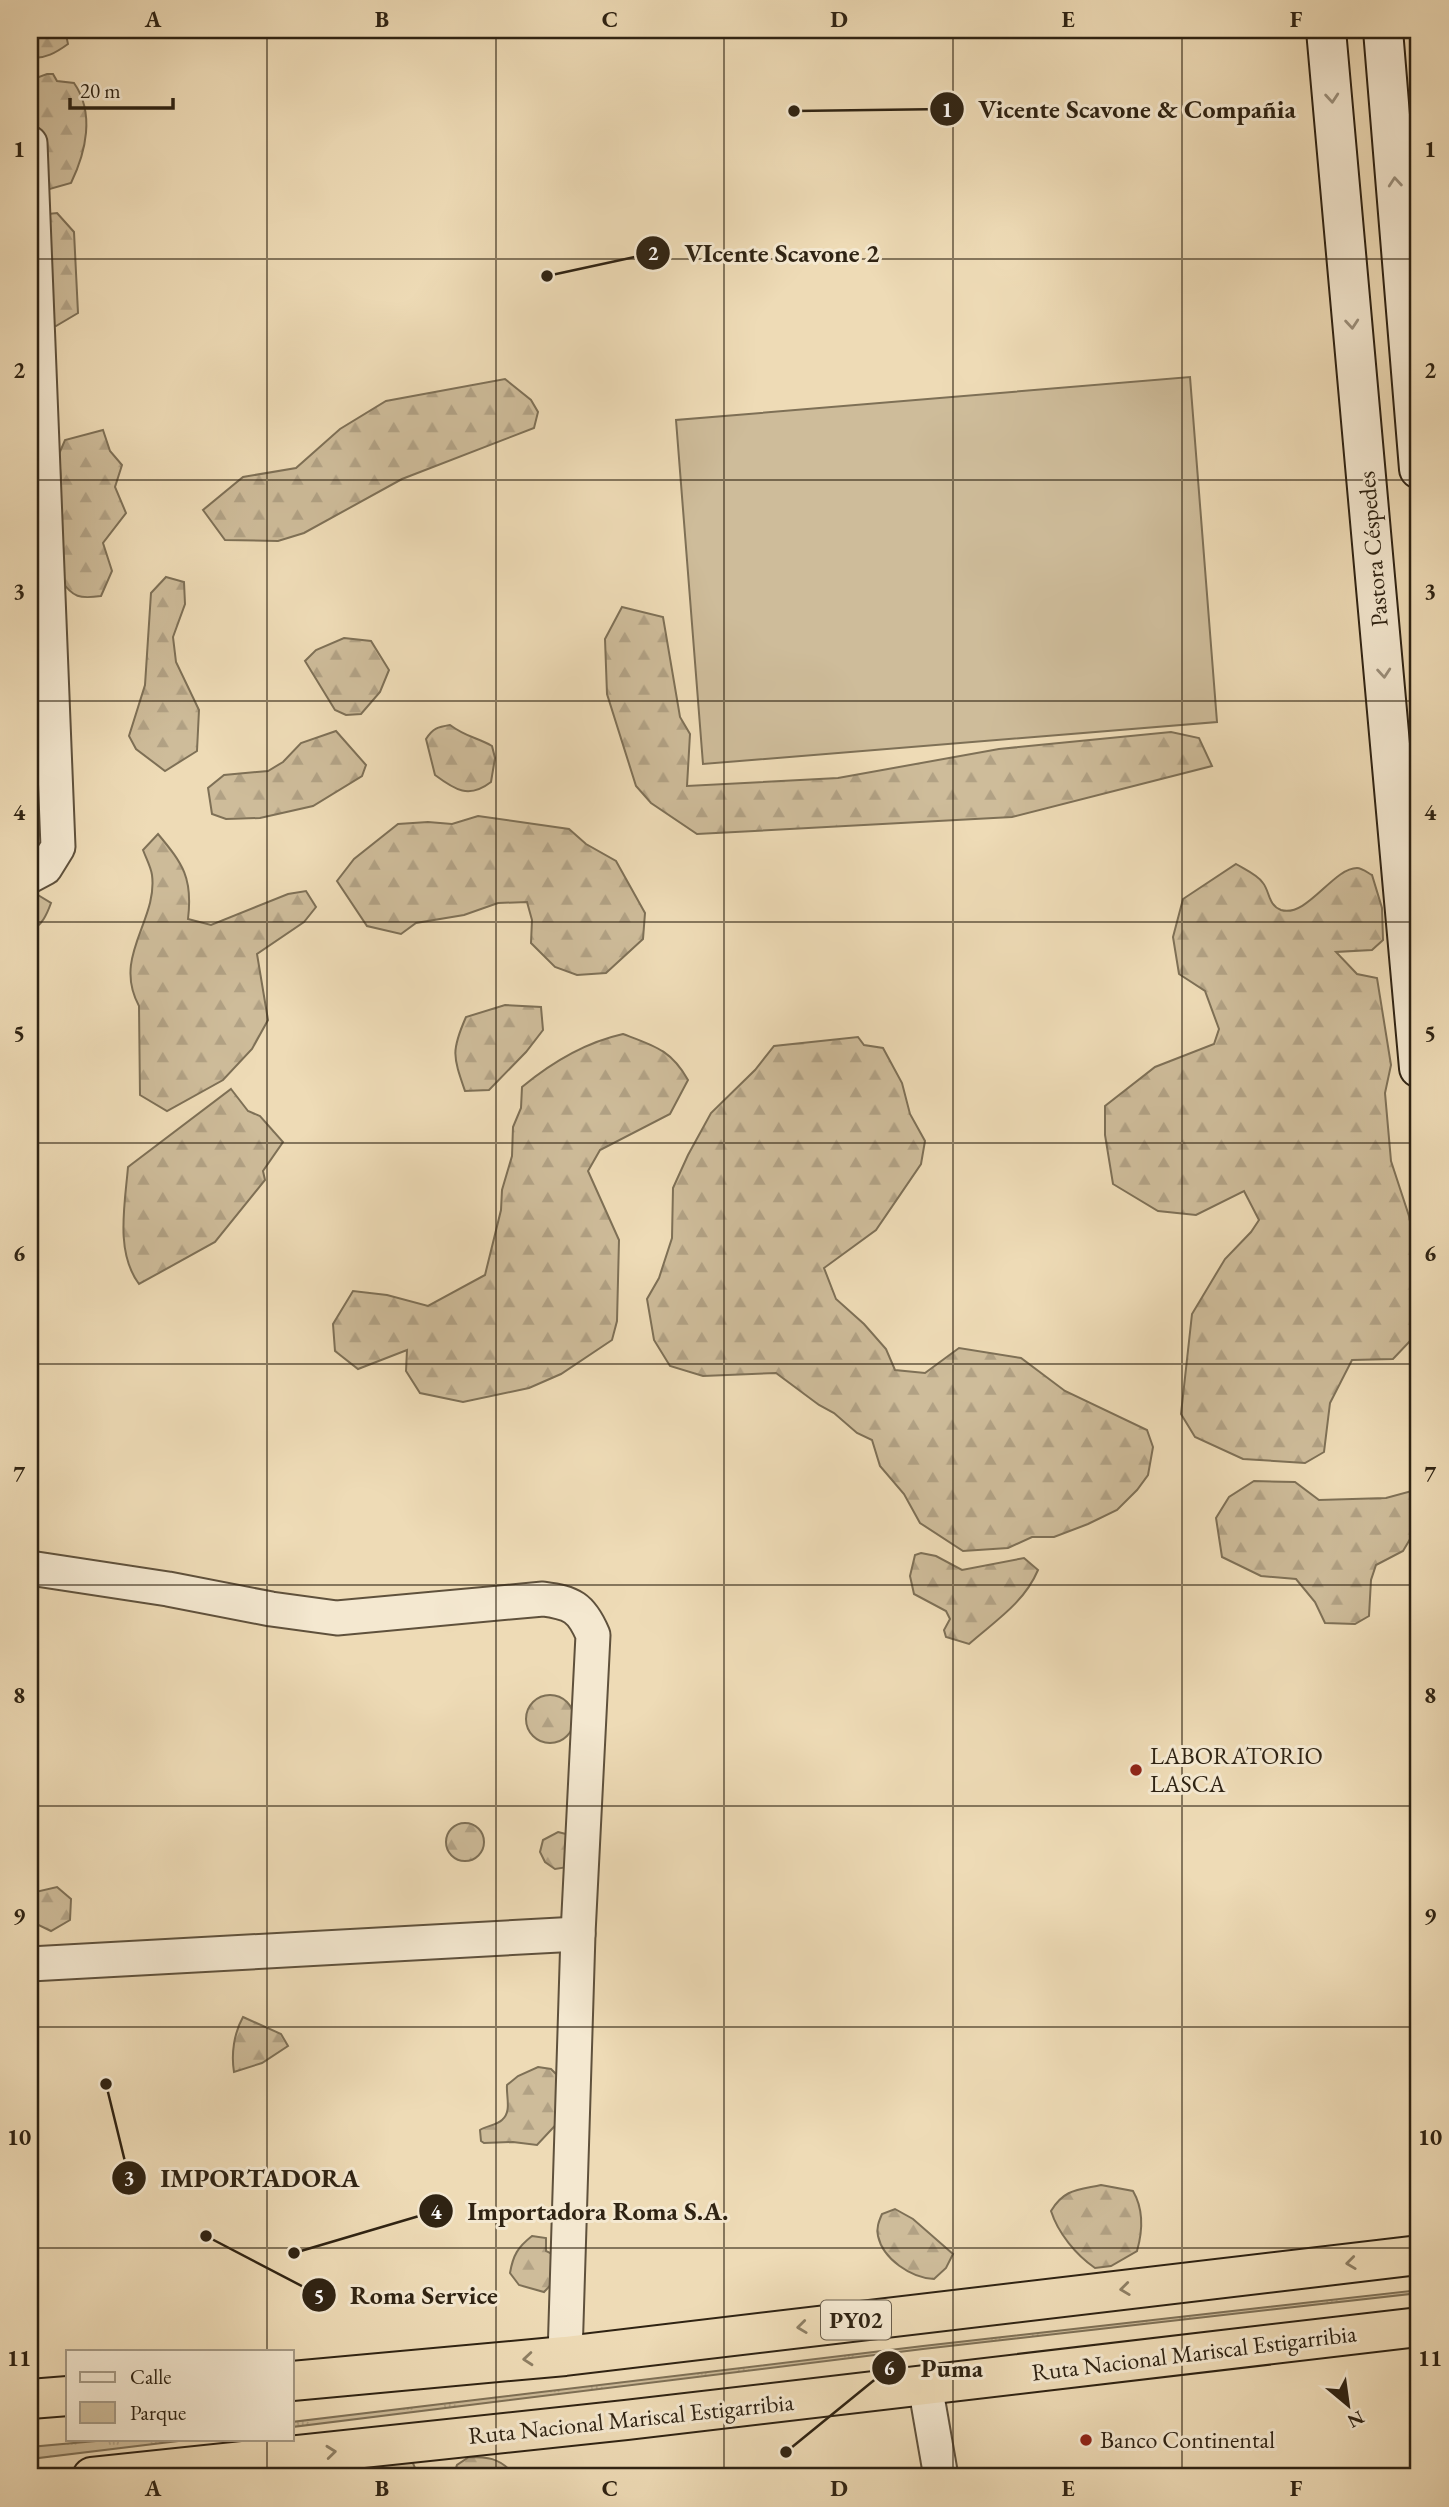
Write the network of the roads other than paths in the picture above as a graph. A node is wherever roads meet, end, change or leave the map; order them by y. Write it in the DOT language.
graph roads {
  1 [pos="1326,30"];
  2 [pos="1383,30"];
  3 [pos="30,143"];
  4 [pos="1419,469"];
  5 [pos="37,872"];
  6 [pos="1419,1068"];
  7 [pos="30,1568"];
  8 [pos="578,1934"];
  9 [pos="30,1964"];
  10 [pos="1419,2255"];
  11 [pos="1419,2327"];
  12 [pos="565,2356"];
  13 [pos="294,2381"];
  14 [pos="925,2385"];
  15 [pos="66,2396"];
  16 [pos="30,2399"];
  17 [pos="92,2477"];
  18 [pos="941,2477"];
  1 -- 6 [label="main road, Pastora Céspedes, one-way"];
  4 -- 2 [label="main road, one-way"];
  3 -- 5 [label="street"];
  7 -- 8 [label="street"];
  8 -- 9 [label="street"];
  8 -- 12 [label="street"];
  10 -- 12 [label="highway, PY02, one-way"];
  11 -- 14 [label="highway, Ruta Nacional Mariscal Estigarribia"];
  12 -- 13 [label="highway, PY02, one-way"];
  17 -- 14 [label="highway, Ruta Nacional Mariscal Estigarribia, one-way"];
  14 -- 18 [label="street"];
  15 -- 16 [label="highway"];
}
